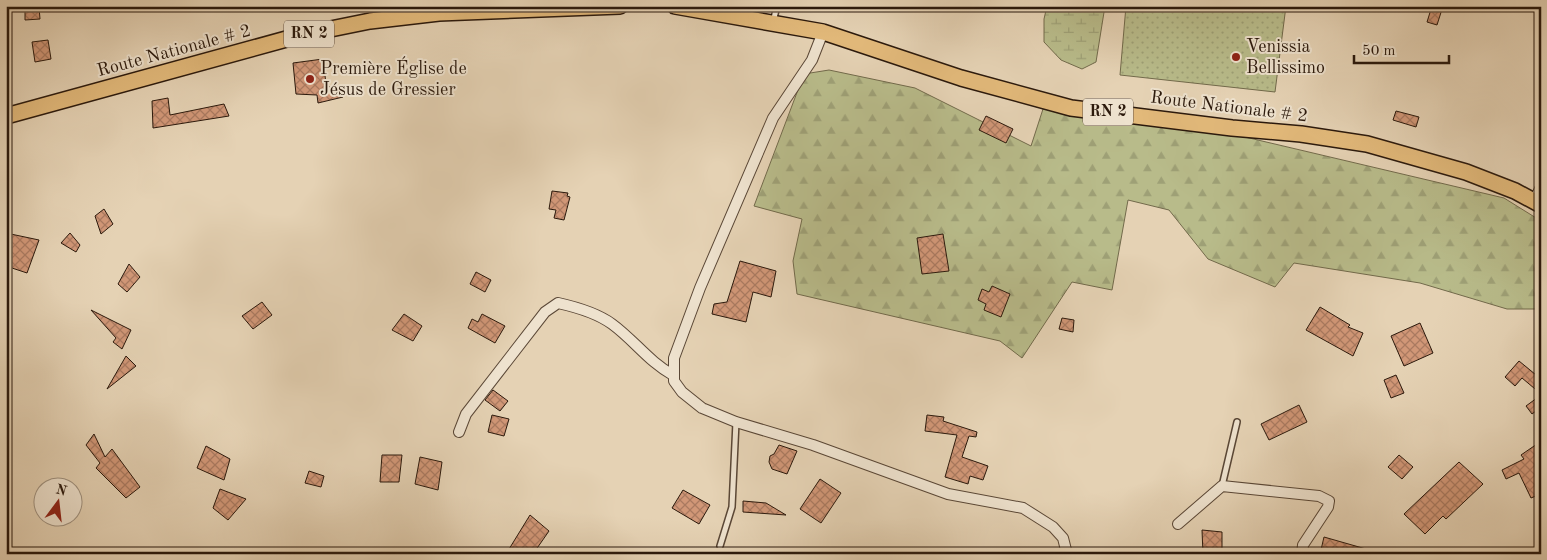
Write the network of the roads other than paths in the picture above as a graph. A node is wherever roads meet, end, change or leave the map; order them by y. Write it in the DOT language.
graph roads {
  1 [pos="620,6"];
  2 [pos="676,6"];
  3 [pos="777,6"];
  4 [pos="772,22"];
  5 [pos="824,32"];
  6 [pos="6,116"];
  7 [pos="1541,187"];
  8 [pos="1537,203"];
  9 [pos="673,375"];
  10 [pos="736,422"];
  11 [pos="1237,422"];
  12 [pos="459,432"];
  13 [pos="1222,486"];
  14 [pos="1178,524"];
  15 [pos="720,546"];
  16 [pos="1067,554"];
  17 [pos="1302,554"];
  1 -- 6 [label="main road, Route Nationale # 2 / RN 2"];
  2 -- 4 [label="main road, Route Nationale # 2 / RN 2"];
  3 -- 4 [label="lane"];
  4 -- 5 [label="main road, Route Nationale # 2 / RN 2"];
  5 -- 8 [label="main road, Route Nationale # 2 / RN 2"];
  5 -- 9 [label="street"];
  7 -- 8 [label="street"];
  9 -- 10 [label="street"];
  9 -- 12 [label="street"];
  10 -- 15 [label="lane"];
  10 -- 16 [label="street"];
  11 -- 13 [label="lane"];
  13 -- 14 [label="street"];
  13 -- 17 [label="street"];
}
